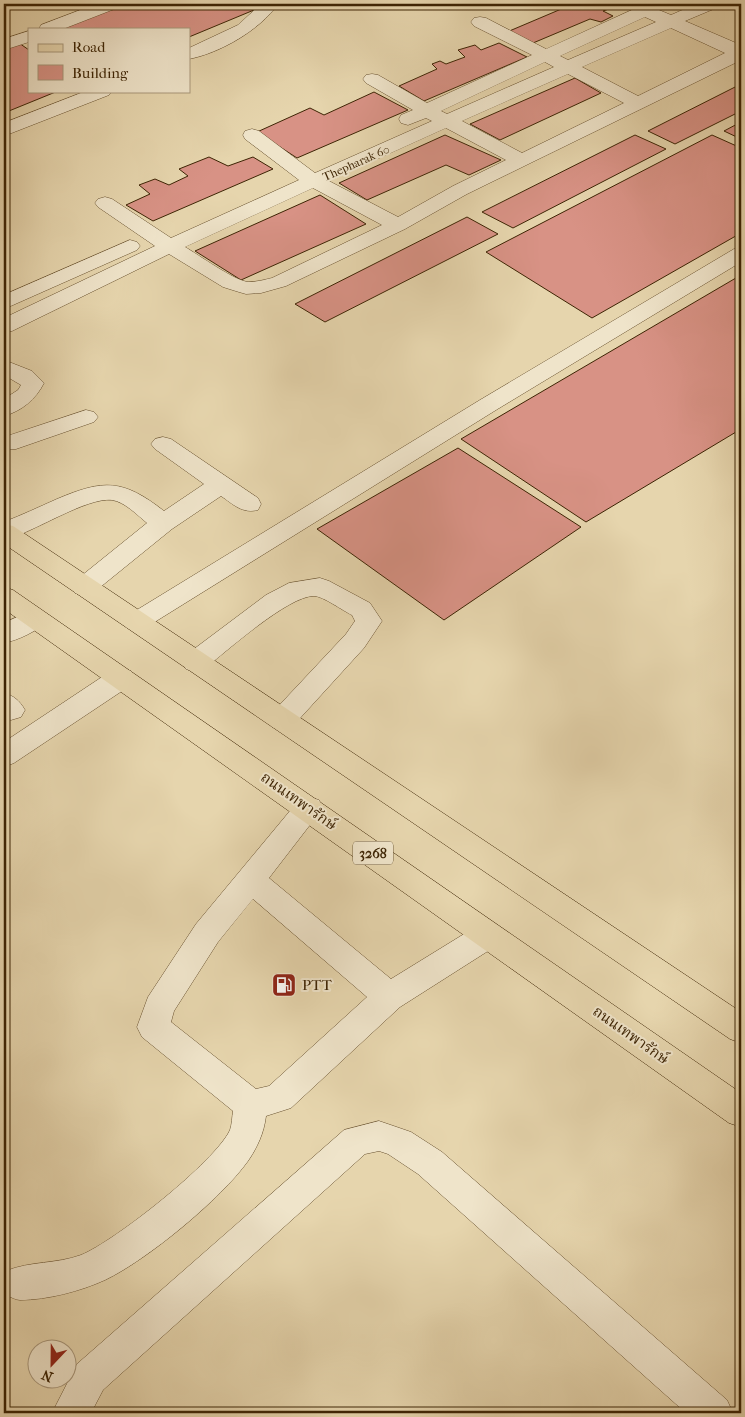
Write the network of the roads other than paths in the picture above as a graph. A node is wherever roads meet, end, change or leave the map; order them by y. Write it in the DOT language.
graph roads {
  1 [pos="111,4"];
  2 [pos="270,4"];
  3 [pos="710,4"];
  4 [pos="651,7"];
  5 [pos="480,22"];
  6 [pos="670,22"];
  7 [pos="50,28"];
  8 [pos="28,38"];
  9 [pos="4,45"];
  10 [pos="190,54"];
  11 [pos="545,56"];
  12 [pos="568,68"];
  13 [pos="372,79"];
  14 [pos="100,92"];
  15 [pos="638,103"];
  16 [pos="426,110"];
  17 [pos="448,122"];
  18 [pos="4,130"];
  19 [pos="252,135"];
  20 [pos="520,160"];
  21 [pos="297,170"];
  22 [pos="315,181"];
  23 [pos="105,203"];
  24 [pos="398,225"];
  25 [pos="152,236"];
  26 [pos="172,246"];
  27 [pos="741,253"];
  28 [pos="67,274"];
  29 [pos="86,287"];
  30 [pos="4,303"];
  31 [pos="4,326"];
  32 [pos="4,367"];
  33 [pos="4,408"];
  34 [pos="86,417"];
  35 [pos="4,443"];
  36 [pos="163,444"];
  37 [pos="221,484"];
  38 [pos="249,504"];
  39 [pos="163,523"];
  40 [pos="4,532"];
  41 [pos="84,587"];
  42 [pos="4,596"];
  43 [pos="35,618"];
  44 [pos="136,622"];
  45 [pos="4,634"];
  46 [pos="195,662"];
  47 [pos="121,678"];
  48 [pos="282,720"];
  49 [pos="4,756"];
  50 [pos="309,808"];
  51 [pos="251,880"];
  52 [pos="488,935"];
  53 [pos="389,996"];
  54 [pos="739,1025"];
  55 [pos="251,1105"];
  56 [pos="741,1112"];
  57 [pos="19,1283"];
  58 [pos="71,1413"];
  59 [pos="714,1413"];
  1 -- 7 [label="street"];
  2 -- 10 [label="street"];
  3 -- 6 [label="street, Thepharak 60"];
  4 -- 6 [label="street"];
  4 -- 11 [label="street, Thepharak 60"];
  5 -- 11 [label="street"];
  6 -- 12 [label="street, Thepharak 60"];
  6 -- 15 [label="street"];
  8 -- 9 [label="street"];
  11 -- 12 [label="street"];
  11 -- 16 [label="street, Thepharak 60"];
  12 -- 15 [label="street"];
  12 -- 17 [label="street, Thepharak 60"];
  13 -- 16 [label="street"];
  14 -- 18 [label="street"];
  15 -- 20 [label="street"];
  16 -- 17 [label="street"];
  16 -- 21 [label="street, Thepharak 60"];
  17 -- 20 [label="street"];
  17 -- 22 [label="street, Thepharak 60"];
  19 -- 21 [label="street"];
  20 -- 24 [label="street"];
  21 -- 22 [label="street"];
  21 -- 25 [label="street, Thepharak 60"];
  22 -- 24 [label="street"];
  22 -- 26 [label="street, Thepharak 60"];
  23 -- 25 [label="street"];
  24 -- 26 [label="street"];
  25 -- 26 [label="street"];
  25 -- 28 [label="street, Thepharak 60"];
  26 -- 29 [label="street, Thepharak 60"];
  27 -- 44 [label="street"];
  28 -- 29 [label="street"];
  28 -- 30 [label="street, Thepharak 60"];
  29 -- 31 [label="street, Thepharak 60"];
  32 -- 33 [label="street"];
  34 -- 35 [label="street"];
  36 -- 37 [label="street"];
  37 -- 38 [label="street"];
  37 -- 39 [label="street"];
  39 -- 40 [label="street"];
  39 -- 41 [label="street"];
  40 -- 41 [label="main road"];
  41 -- 44 [label="main road"];
  42 -- 43 [label="main road, ถนนเทพารักษ์ / 3268"];
  43 -- 45 [label="street"];
  43 -- 47 [label="main road, ถนนเทพารักษ์ / 3268"];
  44 -- 46 [label="main road"];
  46 -- 48 [label="main road"];
  46 -- 48 [label="street"];
  47 -- 49 [label="street"];
  47 -- 50 [label="main road, ถนนเทพารักษ์ / 3268"];
  48 -- 54 [label="main road"];
  50 -- 51 [label="street"];
  50 -- 52 [label="main road, ถนนเทพารักษ์ / 3268"];
  51 -- 53 [label="street"];
  51 -- 55 [label="street"];
  52 -- 53 [label="street"];
  52 -- 56 [label="main road, ถนนเทพารักษ์ / 3268"];
  53 -- 55 [label="street"];
  55 -- 57 [label="street"];
  58 -- 59 [label="street"];
}
